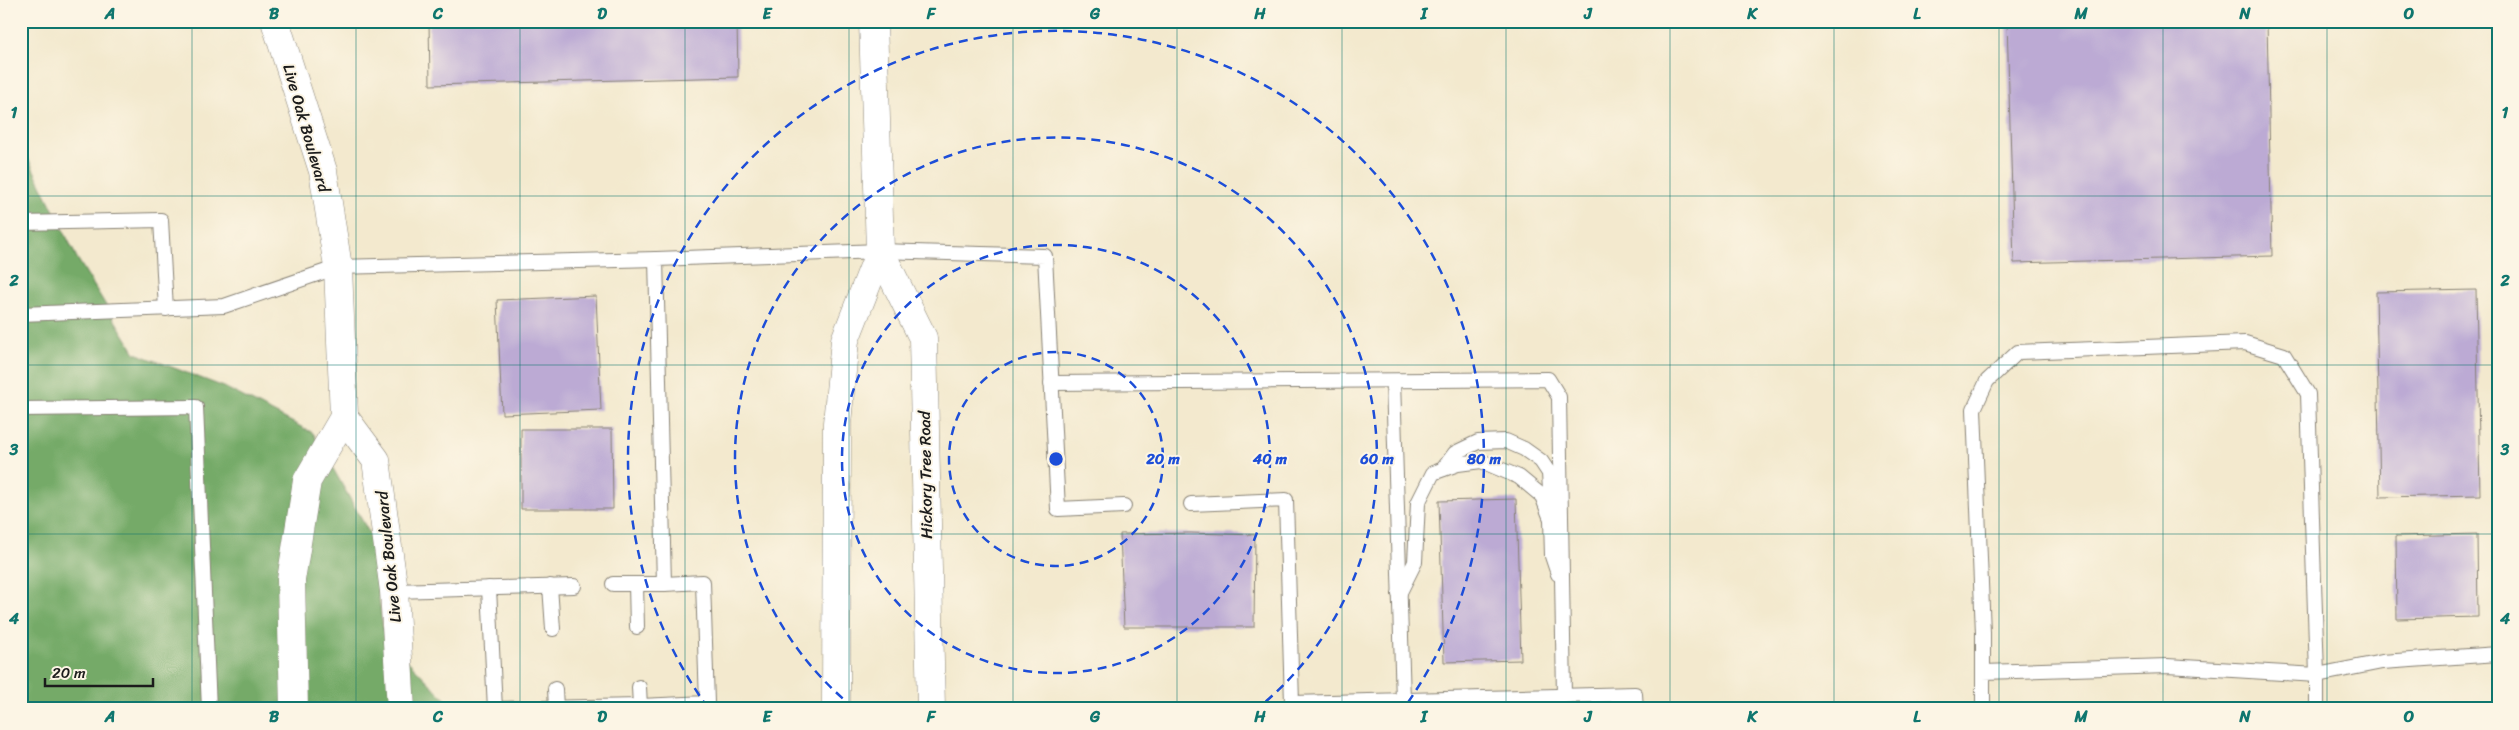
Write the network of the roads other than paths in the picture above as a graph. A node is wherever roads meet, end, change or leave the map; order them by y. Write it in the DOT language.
graph roads {
  1 [pos="275,21"];
  2 [pos="873,21"];
  3 [pos="21,223"];
  4 [pos="880,250"];
  5 [pos="656,259"];
  6 [pos="338,266"];
  7 [pos="166,309"];
  8 [pos="21,314"];
  9 [pos="1392,381"];
  10 [pos="1051,383"];
  11 [pos="21,409"];
  12 [pos="344,416"];
  13 [pos="1443,469"];
  14 [pos="1191,504"];
  15 [pos="1124,506"];
  16 [pos="1551,519"];
  17 [pos="613,584"];
  18 [pos="636,584"];
  19 [pos="664,584"];
  20 [pos="550,586"];
  21 [pos="574,586"];
  22 [pos="489,588"];
  23 [pos="1563,589"];
  24 [pos="394,591"];
  25 [pos="1399,594"];
  26 [pos="637,627"];
  27 [pos="553,629"];
  28 [pos="2498,654"];
  29 [pos="1983,672"];
  30 [pos="2317,675"];
  31 [pos="639,687"];
  32 [pos="555,689"];
  33 [pos="1564,696"];
  34 [pos="1403,700"];
  35 [pos="640,706"];
  36 [pos="556,708"];
  37 [pos="209,709"];
  38 [pos="294,709"];
  39 [pos="401,709"];
  40 [pos="836,709"];
  41 [pos="931,709"];
  42 [pos="1636,709"];
  43 [pos="1983,709"];
  44 [pos="2317,709"];
  1 -- 6 [label="street, Live Oak Boulevard"];
  2 -- 4 [label="street, Hickory Tree Road"];
  3 -- 7 [label="lane"];
  4 -- 5 [label="lane"];
  4 -- 10 [label="lane"];
  4 -- 40 [label="street, Hickory Tree Road"];
  4 -- 41 [label="street, Hickory Tree Road"];
  5 -- 6 [label="lane"];
  5 -- 19 [label="lane"];
  6 -- 7 [label="lane"];
  6 -- 12 [label="street, Live Oak Boulevard"];
  7 -- 8 [label="lane"];
  9 -- 10 [label="lane"];
  9 -- 23 [label="lane"];
  9 -- 25 [label="lane"];
  10 -- 15 [label="lane"];
  11 -- 37 [label="lane"];
  12 -- 24 [label="street, Live Oak Boulevard"];
  12 -- 38 [label="street"];
  13 -- 16 [label="lane"];
  13 -- 16 [label="lane"];
  13 -- 25 [label="lane"];
  14 -- 34 [label="lane"];
  16 -- 23 [label="lane"];
  17 -- 18 [label="lane"];
  18 -- 19 [label="lane"];
  18 -- 26 [label="lane"];
  19 -- 35 [label="lane"];
  20 -- 21 [label="lane"];
  20 -- 22 [label="lane"];
  20 -- 27 [label="lane"];
  22 -- 24 [label="lane"];
  22 -- 36 [label="lane"];
  23 -- 33 [label="lane"];
  24 -- 39 [label="street, Live Oak Boulevard"];
  25 -- 34 [label="lane"];
  28 -- 30 [label="lane"];
  29 -- 30 [label="lane"];
  29 -- 30 [label="lane"];
  29 -- 43 [label="lane"];
  30 -- 44 [label="lane"];
  31 -- 35 [label="lane"];
  32 -- 36 [label="lane"];
  33 -- 34 [label="lane"];
  33 -- 42 [label="lane"];
  35 -- 36 [label="lane"];
}
